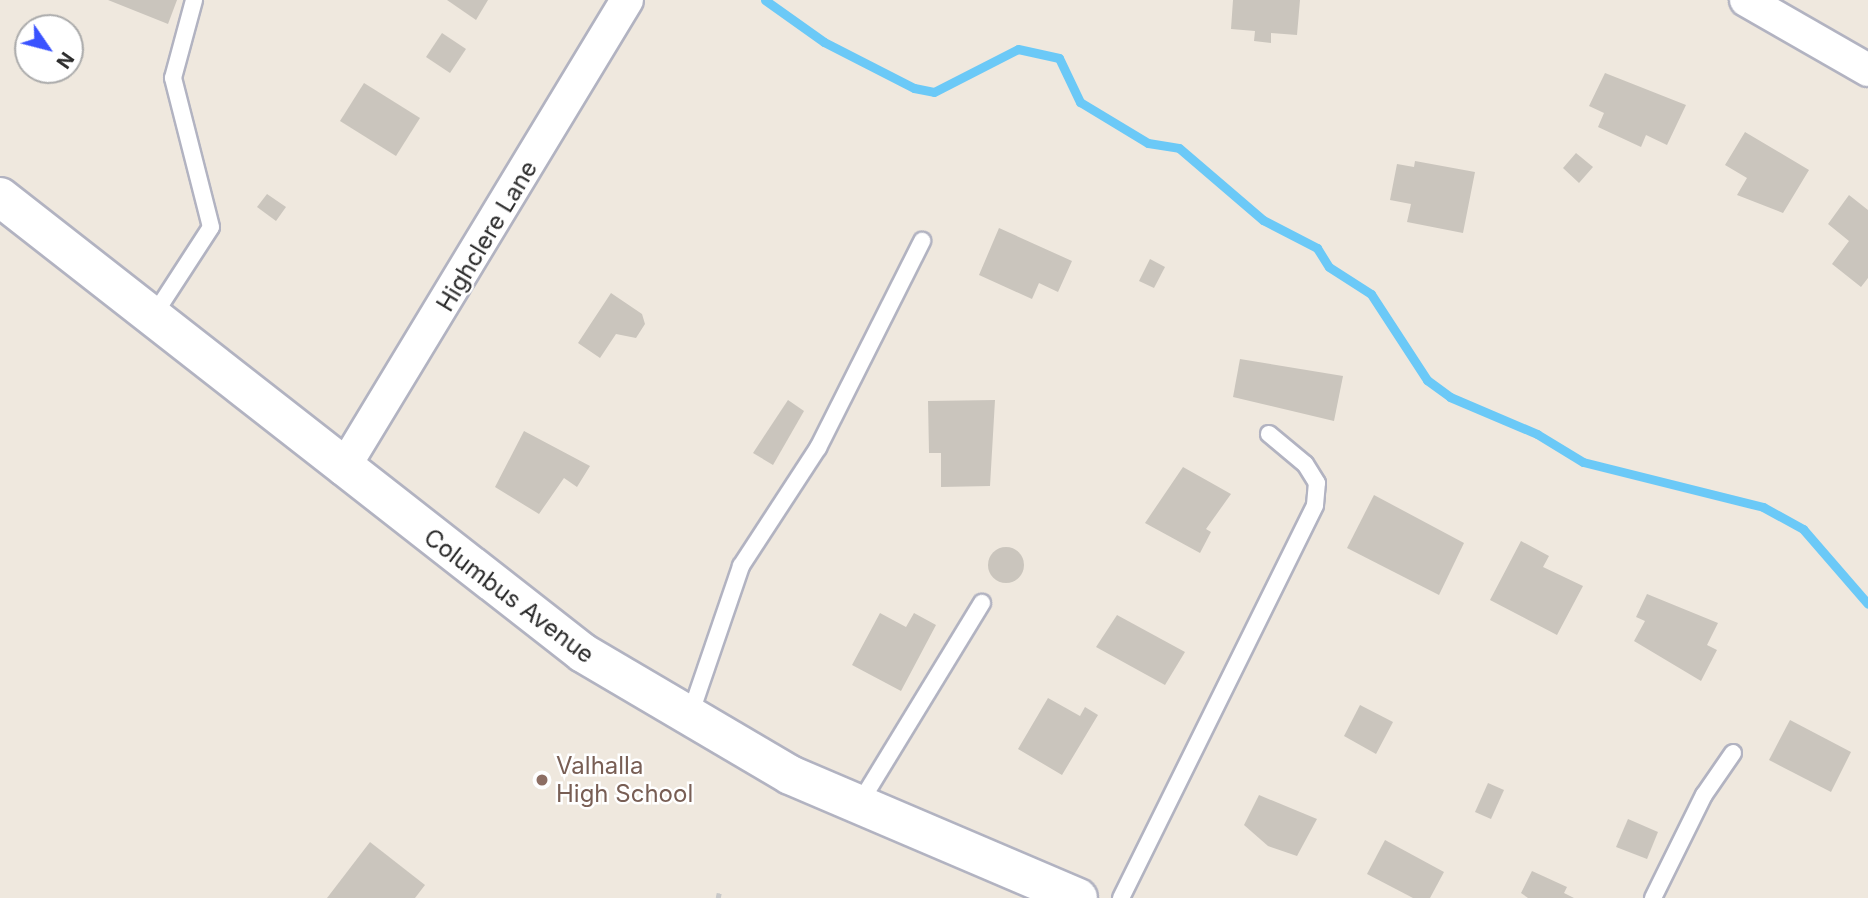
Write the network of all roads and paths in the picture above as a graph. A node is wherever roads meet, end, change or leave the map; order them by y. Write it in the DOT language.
graph roads {
  1 [pos="194,0"];
  2 [pos="626,0"];
  3 [pos="1746,0"];
  4 [pos="1868,70"];
  5 [pos="0,197"];
  6 [pos="922,241"];
  7 [pos="152,318"];
  8 [pos="1269,434"];
  9 [pos="343,469"];
  10 [pos="982,603"];
  11 [pos="689,719"];
  12 [pos="1733,753"];
  13 [pos="858,807"];
  14 [pos="1077,898"];
  15 [pos="1121,898"];
  16 [pos="1653,898"];
  1 -- 7 [label="lane"];
  2 -- 9 [label="street, Highclere Lane"];
  3 -- 4 [label="street"];
  5 -- 7 [label="street, Columbus Avenue"];
  6 -- 11 [label="lane"];
  7 -- 9 [label="street, Columbus Avenue"];
  8 -- 15 [label="lane"];
  9 -- 11 [label="street, Columbus Avenue"];
  10 -- 13 [label="lane"];
  11 -- 13 [label="street, Columbus Avenue"];
  12 -- 16 [label="lane"];
  13 -- 14 [label="street, Columbus Avenue"];
}
